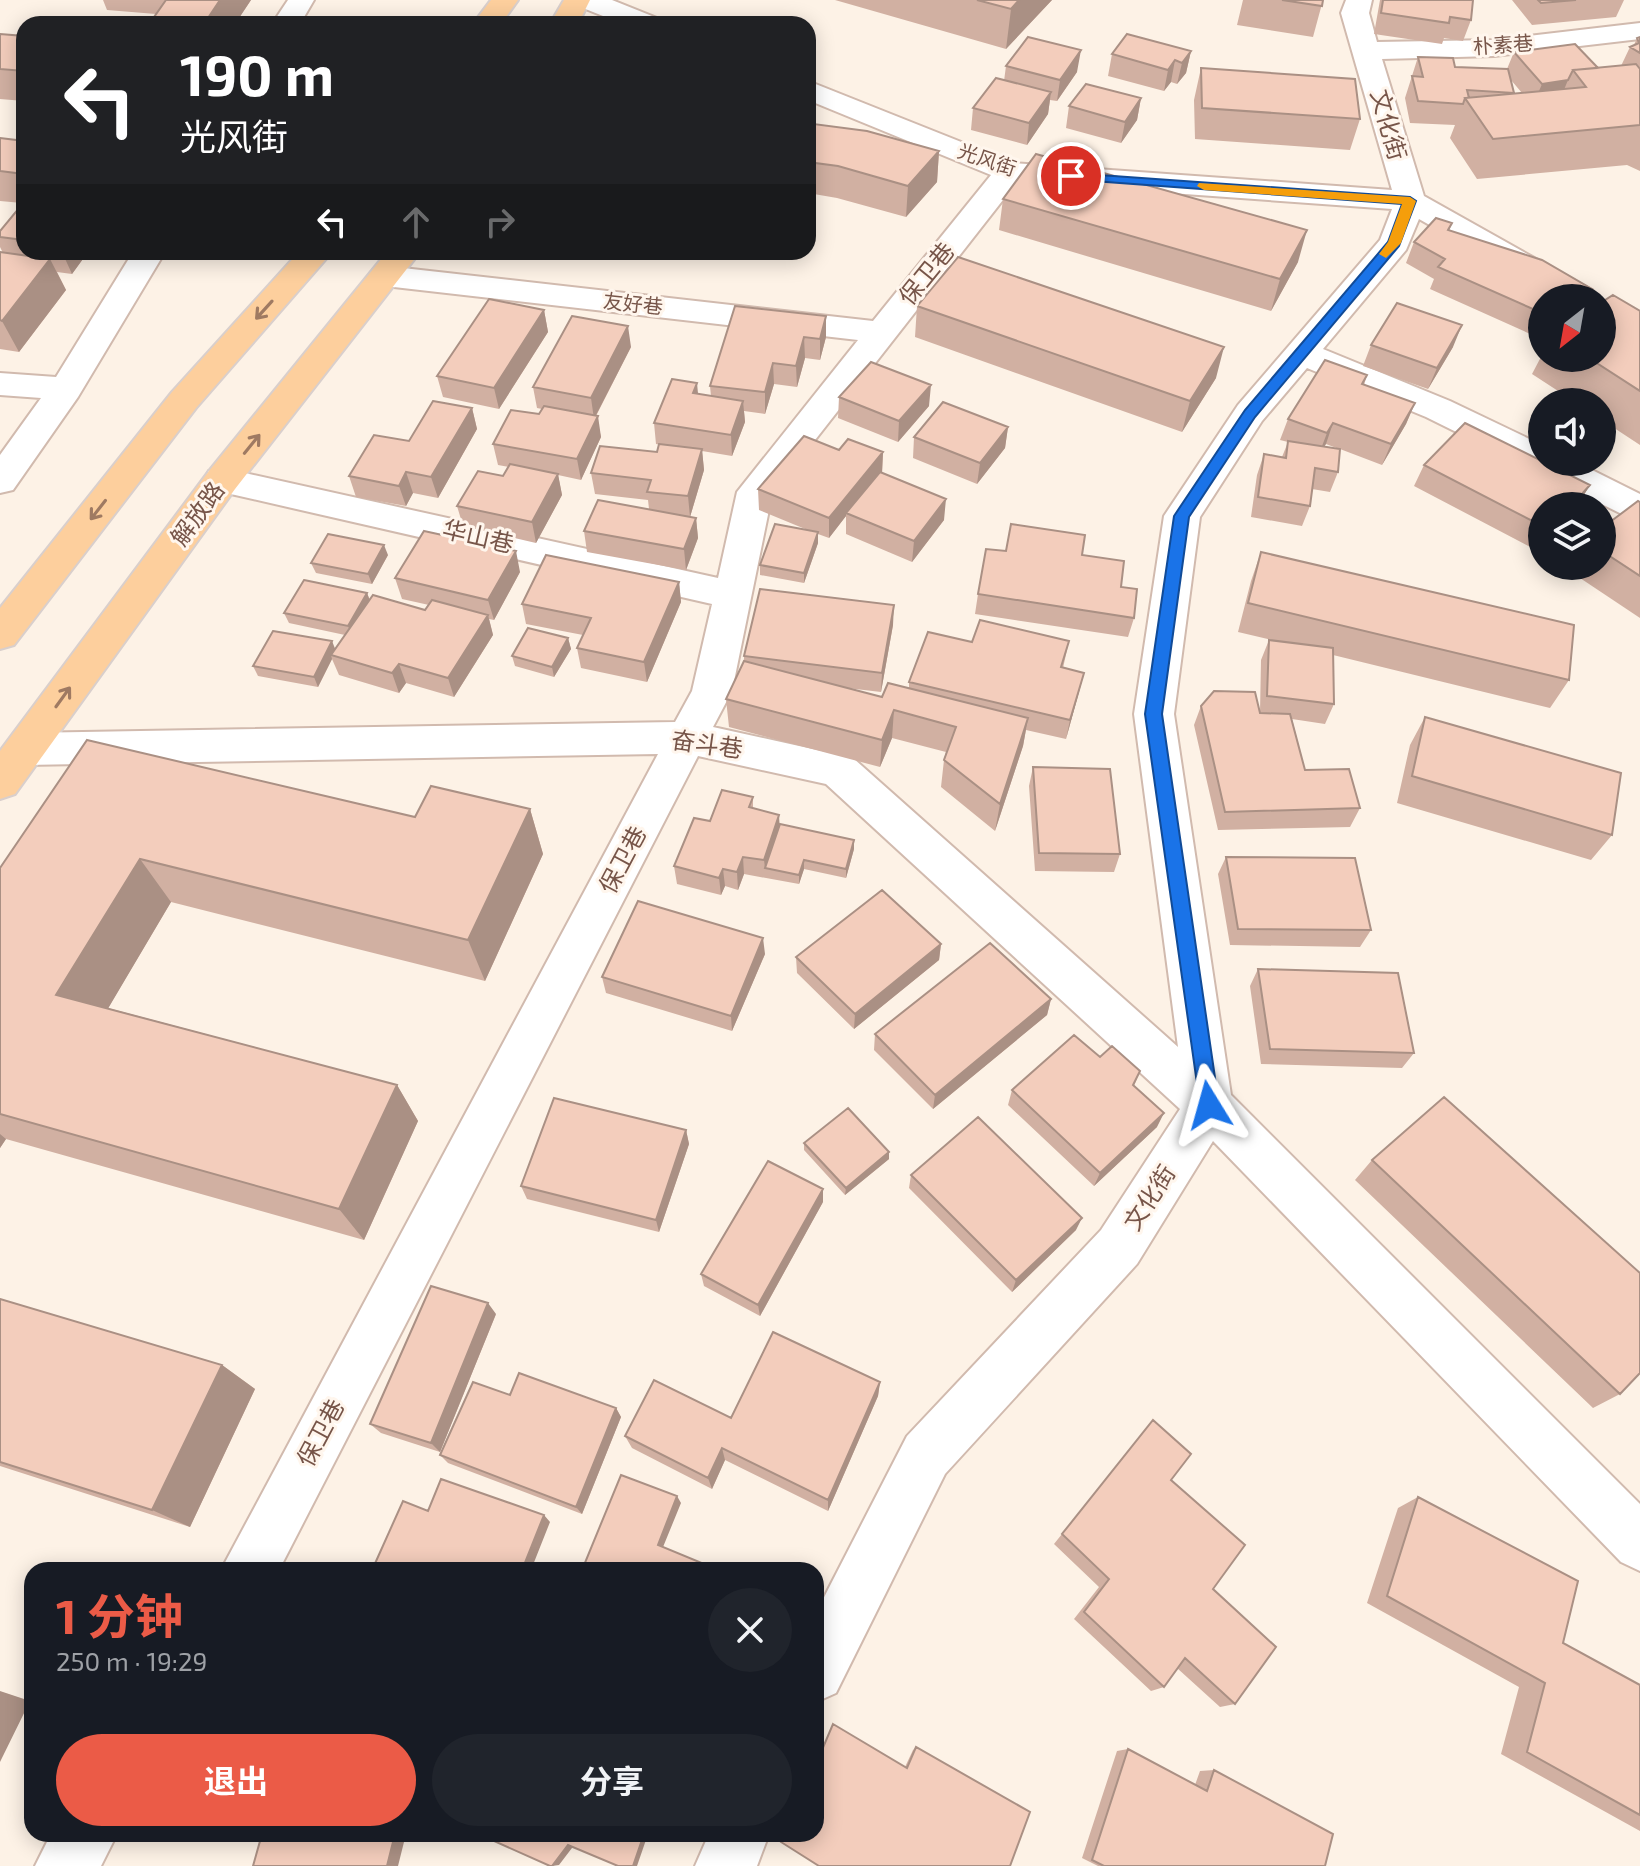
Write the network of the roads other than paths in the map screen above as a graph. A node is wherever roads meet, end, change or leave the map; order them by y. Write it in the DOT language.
graph roads {
  1 [pos="588,0"];
  2 [pos="1359,0"];
  3 [pos="627,16"];
  4 [pos="1640,31"];
  5 [pos="1569,39"];
  6 [pos="1366,51"];
  7 [pos="1605,64"];
  8 [pos="816,93"];
  9 [pos="1009,172"];
  10 [pos="1410,201"];
  11 [pos="144,260"];
  12 [pos="309,260"];
  13 [pos="395,264"];
  14 [pos="1557,284"];
  15 [pos="881,332"];
  16 [pos="1302,353"];
  17 [pos="0,384"];
  18 [pos="66,389"];
  19 [pos="1528,453"];
  20 [pos="1573,476"];
  21 [pos="222,480"];
  22 [pos="0,481"];
  23 [pos="1640,510"];
  24 [pos="733,595"];
  25 [pos="0,635"];
  26 [pos="687,738"];
  27 [pos="25,749"];
  28 [pos="0,782"];
  29 [pos="1209,1105"];
  30 [pos="1640,1543"];
  31 [pos="253,1562"];
  32 [pos="824,1657"];
  33 [pos="82,1842"];
  34 [pos="736,1842"];
  35 [pos="66,1866"];
  36 [pos="726,1866"];
  1 -- 3 [label="street"];
  2 -- 6 [label="street, 文化街"];
  4 -- 5 [label="street, 朴素巷"];
  5 -- 6 [label="street, 朴素巷"];
  5 -- 7 [label="street"];
  6 -- 10 [label="street, 文化街"];
  8 -- 9 [label="street, 光风街"];
  9 -- 10 [label="street, 光风街"];
  9 -- 15 [label="street, 保卫巷"];
  10 -- 14 [label="street, 光风街"];
  10 -- 16 [label="street"];
  11 -- 18 [label="street"];
  12 -- 25 [label="main road, one-way"];
  13 -- 15 [label="street, 友好巷"];
  21 -- 13 [label="main road, 解放路, one-way"];
  15 -- 24 [label="street, 保卫巷"];
  16 -- 19 [label="street"];
  16 -- 29 [label="street"];
  17 -- 18 [label="street"];
  18 -- 22 [label="street"];
  20 -- 23 [label="street"];
  21 -- 24 [label="street, 华山巷"];
  27 -- 21 [label="main road, 解放路, one-way"];
  24 -- 26 [label="street, 保卫巷"];
  26 -- 27 [label="street, 奋斗巷"];
  26 -- 29 [label="street, 奋斗巷"];
  26 -- 31 [label="street, 保卫巷"];
  27 -- 28 [label="main road, 解放路"];
  29 -- 30 [label="street, 奋斗巷"];
  29 -- 32 [label="street, 文化街"];
  33 -- 35 [label="street"];
  34 -- 36 [label="street"];
}
